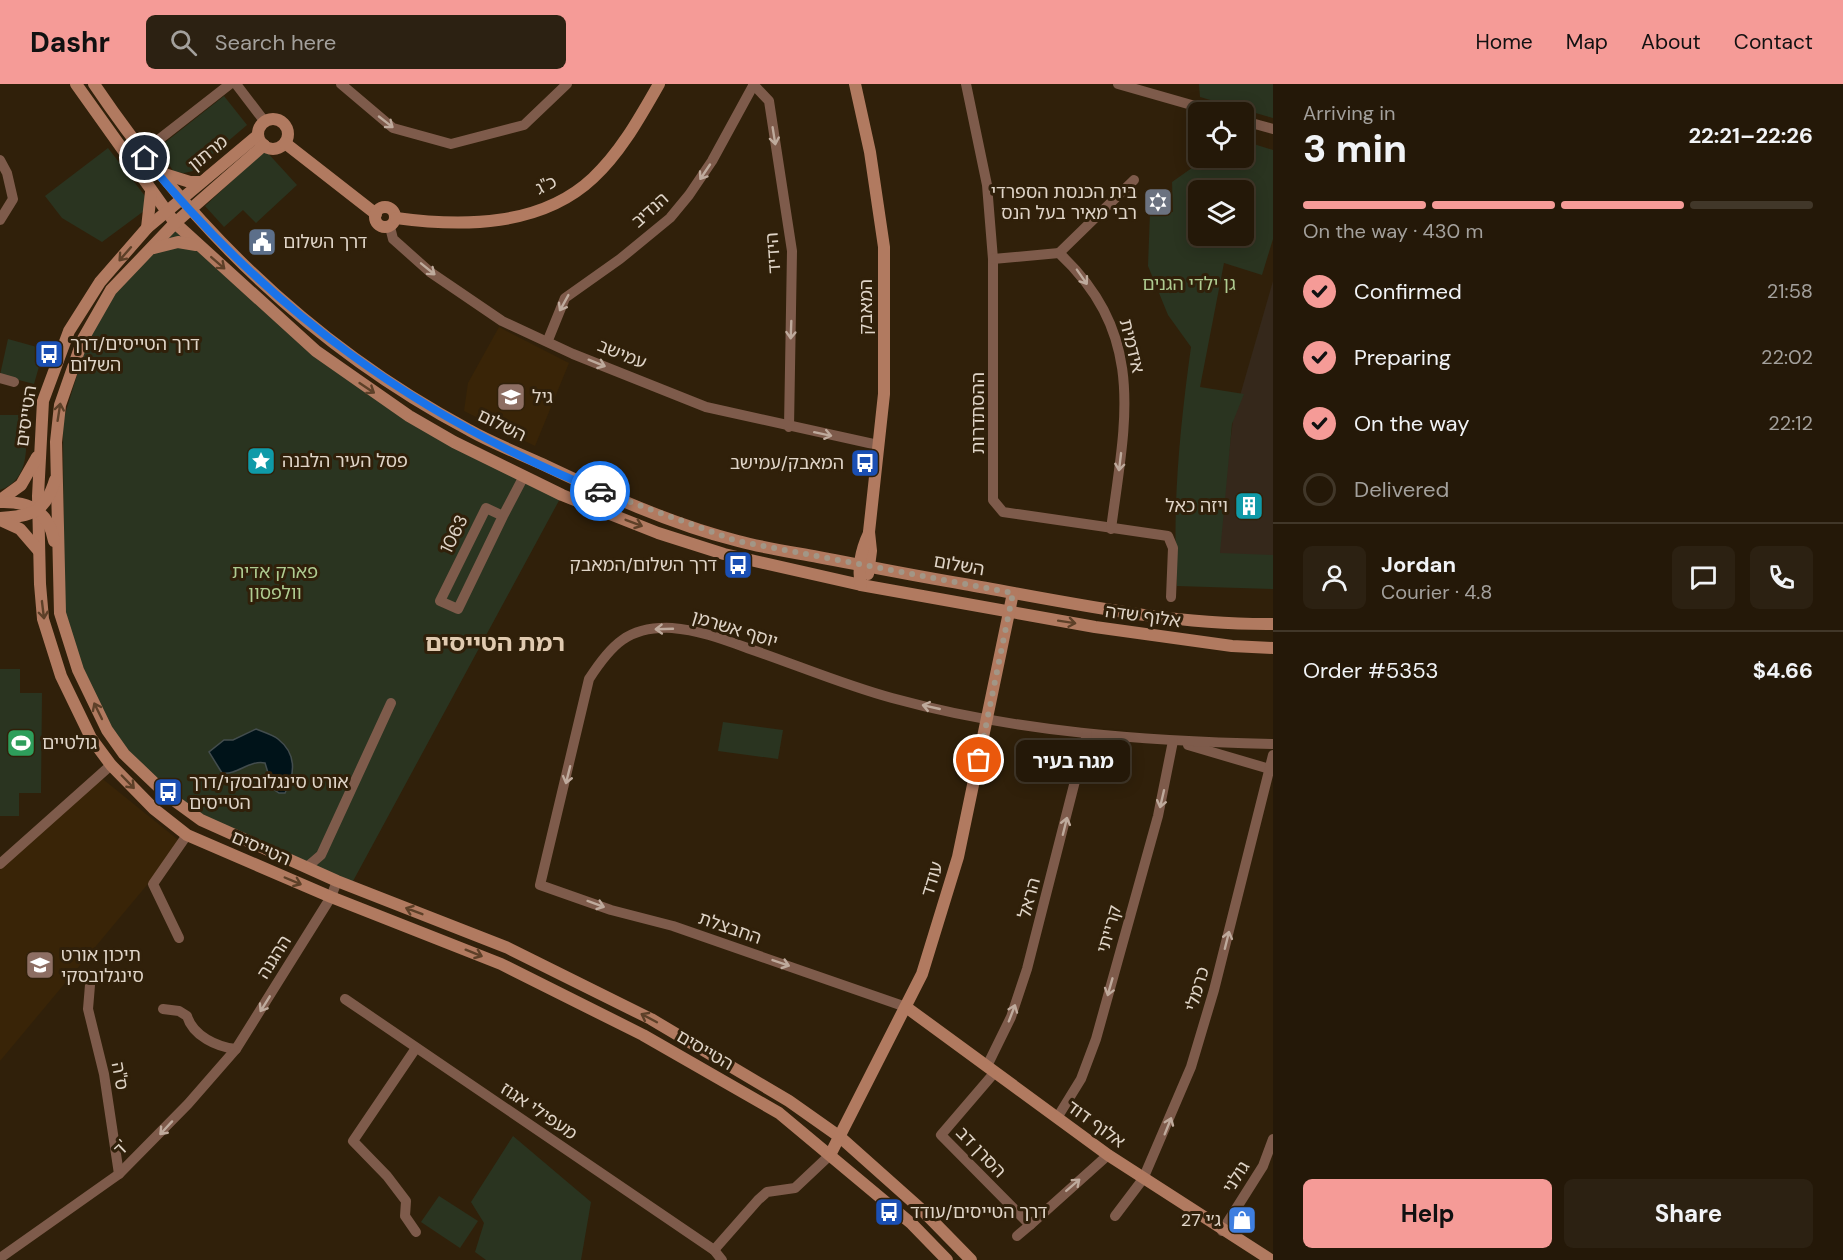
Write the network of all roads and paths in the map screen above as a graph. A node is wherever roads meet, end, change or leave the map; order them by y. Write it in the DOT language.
graph roads {
  1 [pos="76,84"];
  2 [pos="94,84"];
  3 [pos="230,84"];
  4 [pos="236,84"];
  5 [pos="341,84"];
  6 [pos="567,84"];
  7 [pos="659,84"];
  8 [pos="754,84"];
  9 [pos="855,84"];
  10 [pos="966,84"];
  11 [pos="1118,84"];
  12 [pos="1188,104"];
  13 [pos="265,122"];
  14 [pos="1254,124"];
  15 [pos="1273,129"];
  16 [pos="261,140"];
  17 [pos="157,141"];
  18 [pos="285,143"];
  19 [pos="0,160"];
  20 [pos="157,172"];
  21 [pos="1134,180"];
  22 [pos="200,182"];
  23 [pos="151,192"];
  24 [pos="181,199"];
  25 [pos="190,210"];
  26 [pos="166,212"];
  27 [pos="0,220"];
  28 [pos="393,222"];
  29 [pos="175,223"];
  30 [pos="147,228"];
  31 [pos="196,245"];
  32 [pos="147,251"];
  33 [pos="1059,253"];
  34 [pos="993,259"];
  35 [pos="548,340"];
  36 [pos="0,378"];
  37 [pos="14,381"];
  38 [pos="789,427"];
  39 [pos="878,445"];
  40 [pos="39,450"];
  41 [pos="57,470"];
  42 [pos="524,477"];
  43 [pos="0,501"];
  44 [pos="39,510"];
  45 [pos="503,516"];
  46 [pos="0,519"];
  47 [pos="1111,529"];
  48 [pos="39,552"];
  49 [pos="864,567"];
  50 [pos="58,569"];
  51 [pos="861,585"];
  52 [pos="1013,593"];
  53 [pos="1171,597"];
  54 [pos="1009,613"];
  55 [pos="1273,624"];
  56 [pos="1273,648"];
  57 [pos="391,703"];
  58 [pos="988,720"];
  59 [pos="1087,734"];
  60 [pos="1173,741"];
  61 [pos="1273,744"];
  62 [pos="1273,755"];
  63 [pos="111,765"];
  64 [pos="1272,769"];
  65 [pos="188,835"];
  66 [pos="321,855"];
  67 [pos="0,864"];
  68 [pos="307,867"];
  69 [pos="324,875"];
  70 [pos="337,881"];
  71 [pos="540,885"];
  72 [pos="331,897"];
  73 [pos="179,938"];
  74 [pos="90,985"];
  75 [pos="345,999"];
  76 [pos="906,1007"];
  77 [pos="163,1009"];
  78 [pos="416,1048"];
  79 [pos="237,1049"];
  80 [pos="991,1069"];
  81 [pos="1057,1118"];
  82 [pos="840,1137"];
  83 [pos="1273,1139"];
  84 [pos="830,1155"];
  85 [pos="1108,1155"];
  86 [pos="1268,1168"];
  87 [pos="119,1173"];
  88 [pos="1143,1179"];
  89 [pos="1115,1216"];
  90 [pos="1030,1225"];
  91 [pos="1222,1231"];
  92 [pos="416,1232"];
  93 [pos="1017,1236"];
  94 [pos="714,1250"];
  95 [pos="11,1251"];
  96 [pos="0,1258"];
  97 [pos="19,1260"];
  98 [pos="722,1260"];
  99 [pos="948,1260"];
  100 [pos="971,1260"];
  101 [pos="1271,1260"];
  1 -- 23 [label="main road, השלום"];
  2 -- 20 [label="main road, השלום"];
  3 -- 17 [label="street"];
  4 -- 13 [label="street"];
  5 -- 6 [label="street, one-way"];
  7 -- 28 [label="main road, כ\"ג"];
  8 -- 35 [label="street, הנדיב, one-way"];
  8 -- 38 [label="street, הידיד, one-way"];
  9 -- 39 [label="main road, המאבק"];
  10 -- 34 [label="street, ההסתדרות"];
  11 -- 12 [label="street"];
  13 -- 16 [label="main road"];
  13 -- 18 [label="main road"];
  14 -- 15 [label="street"];
  16 -- 18 [label="main road"];
  16 -- 22 [label="main road, מרתון"];
  16 -- 25 [label="main road, מרתון"];
  18 -- 28 [label="main road, כ\"ג"];
  19 -- 27 [label="street"];
  20 -- 22 [label="main road"];
  20 -- 24 [label="main road, השלום"];
  21 -- 33 [label="street"];
  22 -- 24 [label="main road, מרתון"];
  23 -- 26 [label="main road, השלום"];
  23 -- 30 [label="main road"];
  24 -- 25 [label="main road, השלום"];
  24 -- 26 [label="main road, הטייסים"];
  25 -- 29 [label="main road, הטייסים"];
  25 -- 49 [label="main road, השלום"];
  26 -- 29 [label="main road, השלום"];
  26 -- 30 [label="main road, הטייסים"];
  28 -- 35 [label="street, עמישב, one-way"];
  29 -- 31 [label="main road, השלום"];
  29 -- 32 [label="main road, הטייסים"];
  30 -- 40 [label="main road, הטייסים, one-way"];
  31 -- 32 [label="main road"];
  31 -- 42 [label="main road, השלום, one-way"];
  41 -- 32 [label="main road, הטייסים, one-way"];
  33 -- 34 [label="street"];
  33 -- 47 [label="street, אידמית, one-way"];
  34 -- 47 [label="street, ההסתדרות"];
  35 -- 38 [label="street, עמישב, one-way"];
  36 -- 37 [label="street"];
  38 -- 39 [label="street, עמישב, one-way"];
  39 -- 49 [label="main road, המאבק"];
  40 -- 43 [label="main road"];
  40 -- 44 [label="main road, הטייסים"];
  41 -- 44 [label="main road"];
  41 -- 50 [label="main road, הטייסים"];
  42 -- 45 [label="street"];
  42 -- 51 [label="main road, השלום, one-way"];
  43 -- 44 [label="main road"];
  44 -- 46 [label="main road"];
  44 -- 48 [label="main road, הטייסים"];
  44 -- 50 [label="main road"];
  45 -- 45 [label="street, 1063"];
  46 -- 48 [label="main road"];
  47 -- 53 [label="street, ההסתדרות"];
  48 -- 63 [label="main road, הטייסים, one-way"];
  49 -- 51 [label="main road, המאבק"];
  49 -- 52 [label="main road, השלום"];
  68 -- 50 [label="main road, הטייסים, one-way"];
  51 -- 54 [label="main road, השלום"];
  52 -- 54 [label="main road, עודד"];
  52 -- 55 [label="main road, אלוף שדה"];
  54 -- 56 [label="main road, אלוף שדה, one-way"];
  54 -- 58 [label="main road, עודד"];
  57 -- 66 [label="street"];
  58 -- 59 [label="street"];
  58 -- 71 [label="street, יוסף אשרמן, one-way"];
  58 -- 76 [label="main road, עודד"];
  59 -- 60 [label="street"];
  80 -- 59 [label="street, הראל, one-way"];
  60 -- 61 [label="street"];
  60 -- 64 [label="street"];
  60 -- 81 [label="street, קרייתי, one-way"];
  62 -- 64 [label="street, כרמלי"];
  63 -- 65 [label="main road, הטייסים, one-way"];
  63 -- 67 [label="street"];
  88 -- 64 [label="street, כרמלי, one-way"];
  65 -- 72 [label="main road, הטייסים, one-way"];
  65 -- 73 [label="street"];
  66 -- 68 [label="street"];
  66 -- 69 [label="street"];
  68 -- 69 [label="main road, הטייסים"];
  69 -- 70 [label="main road, הטייסים"];
  70 -- 72 [label="street, ההגנה"];
  82 -- 70 [label="main road, הטייסים, one-way"];
  71 -- 76 [label="street, החבצלת, one-way"];
  72 -- 79 [label="street, ההגנה, one-way"];
  72 -- 84 [label="main road, הטייסים, one-way"];
  74 -- 87 [label="street, ס\"ה"];
  75 -- 78 [label="street, מעפילי אגוז"];
  76 -- 80 [label="main road, אלוף דוד"];
  76 -- 82 [label="main road, עודד"];
  77 -- 79 [label="street"];
  78 -- 92 [label="street"];
  78 -- 94 [label="street, מעפילי אגוז"];
  79 -- 87 [label="street, ד', one-way"];
  80 -- 81 [label="main road, אלוף דוד"];
  80 -- 90 [label="street, הסרן דב"];
  81 -- 85 [label="main road, אלוף דוד"];
  82 -- 84 [label="main road, עודד"];
  82 -- 100 [label="main road, הטייסים"];
  83 -- 86 [label="street, גולני"];
  84 -- 94 [label="street"];
  84 -- 99 [label="main road, הטייסים"];
  85 -- 88 [label="main road, אלוף דוד"];
  90 -- 85 [label="street, one-way"];
  86 -- 91 [label="street, גולני"];
  87 -- 95 [label="street, ד'"];
  88 -- 89 [label="street, כרמלי"];
  88 -- 91 [label="main road, אלוף דוד"];
  90 -- 93 [label="street"];
  91 -- 101 [label="main road, אלוף דוד"];
  94 -- 98 [label="street, מעפילי אגוז"];
  95 -- 96 [label="street"];
  95 -- 97 [label="street"];
}
